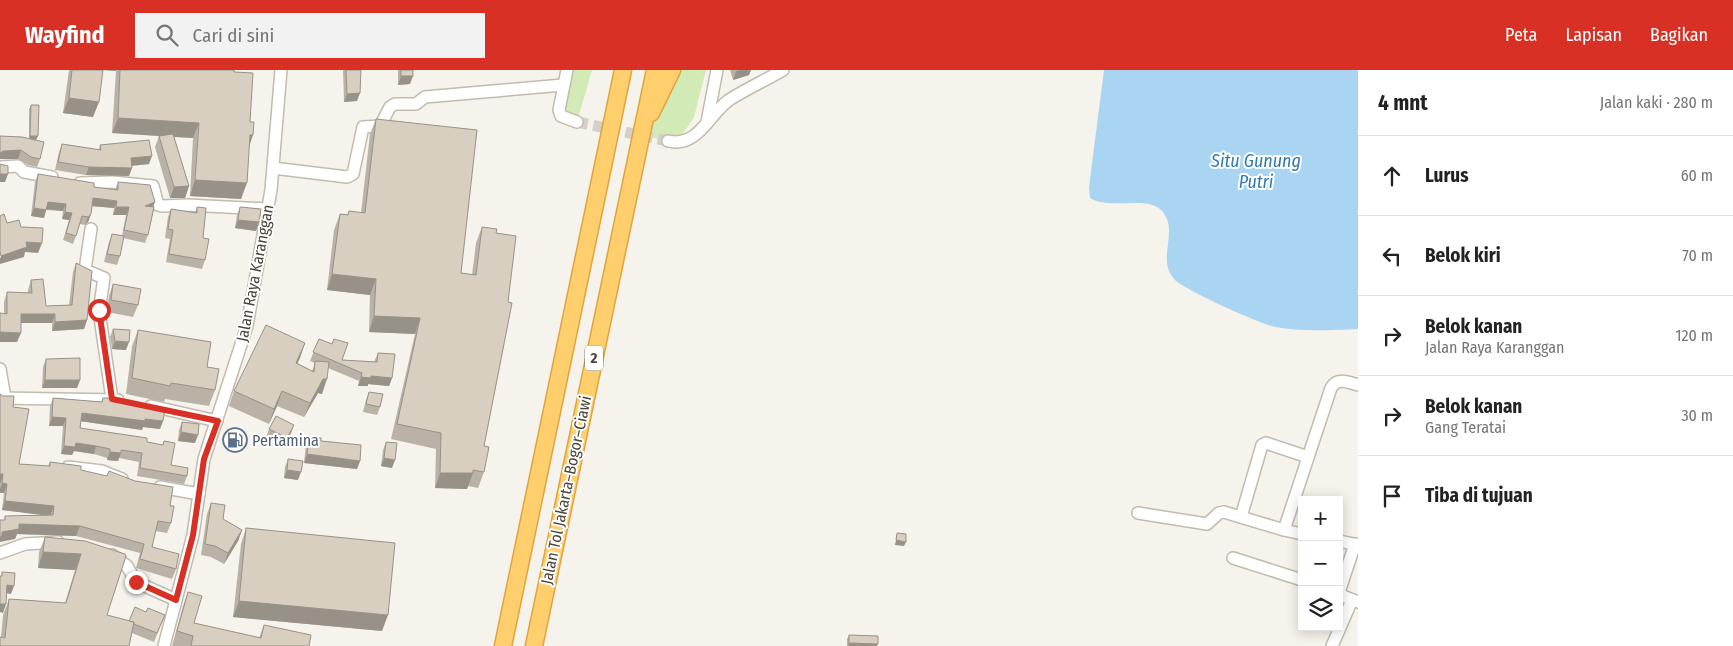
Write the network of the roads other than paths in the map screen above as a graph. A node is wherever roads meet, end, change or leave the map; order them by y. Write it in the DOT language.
graph roads {
  1 [pos="281,70"];
  2 [pos="567,70"];
  3 [pos="623,70"];
  4 [pos="655,70"];
  5 [pos="672,70"];
  6 [pos="717,70"];
  7 [pos="783,70"];
  8 [pos="563,85"];
  9 [pos="577,122"];
  10 [pos="707,123"];
  11 [pos="642,129"];
  12 [pos="668,141"];
  13 [pos="0,167"];
  14 [pos="273,168"];
  15 [pos="268,209"];
  16 [pos="91,229"];
  17 [pos="0,369"];
  18 [pos="1358,385"];
  19 [pos="3,398"];
  20 [pos="112,399"];
  21 [pos="218,421"];
  22 [pos="1308,457"];
  23 [pos="60,466"];
  24 [pos="133,483"];
  25 [pos="152,486"];
  26 [pos="199,494"];
  27 [pos="1138,513"];
  28 [pos="1241,517"];
  29 [pos="1284,530"];
  30 [pos="1298,533"];
  31 [pos="1343,542"];
  32 [pos="72,543"];
  33 [pos="1356,545"];
  34 [pos="99,550"];
  35 [pos="0,554"];
  36 [pos="1233,558"];
  37 [pos="1298,579"];
  38 [pos="1341,586"];
  39 [pos="1343,594"];
  40 [pos="176,600"];
  41 [pos="1355,601"];
  42 [pos="164,646"];
  43 [pos="503,646"];
  44 [pos="534,646"];
  45 [pos="1332,646"];
  1 -- 14 [label="street, Jalan Raya Karanggan"];
  2 -- 8 [label="street"];
  3 -- 43 [label="highway, Jalan Tol Jakarta–Bogor–Ciawi / 2"];
  4 -- 11 [label="highway, Jalan Tol Jakarta–Bogor–Ciawi / 2"];
  5 -- 11 [label="highway"];
  6 -- 10 [label="street"];
  7 -- 10 [label="street"];
  8 -- 9 [label="street"];
  8 -- 14 [label="street"];
  10 -- 12 [label="street"];
  11 -- 44 [label="highway, Jalan Tol Jakarta–Bogor–Ciawi / 2"];
  13 -- 15 [label="street"];
  14 -- 15 [label="street, Jalan Raya Karanggan"];
  15 -- 21 [label="street, Jalan Raya Karanggan"];
  16 -- 20 [label="street"];
  17 -- 19 [label="street"];
  18 -- 22 [label="street"];
  19 -- 20 [label="street"];
  20 -- 21 [label="street"];
  21 -- 26 [label="street, Jalan Raya Karanggan"];
  22 -- 28 [label="street"];
  22 -- 29 [label="street"];
  23 -- 24 [label="street"];
  25 -- 26 [label="street"];
  26 -- 40 [label="street, Jalan Raya Karanggan"];
  27 -- 28 [label="street"];
  28 -- 29 [label="street"];
  29 -- 30 [label="street"];
  31 -- 33 [label="street"];
  32 -- 35 [label="street"];
  33 -- 38 [label="street"];
  34 -- 40 [label="street"];
  36 -- 37 [label="street"];
  39 -- 41 [label="street"];
  40 -- 42 [label="street, Jalan Raya Karanggan"];
  41 -- 45 [label="street"];
}
